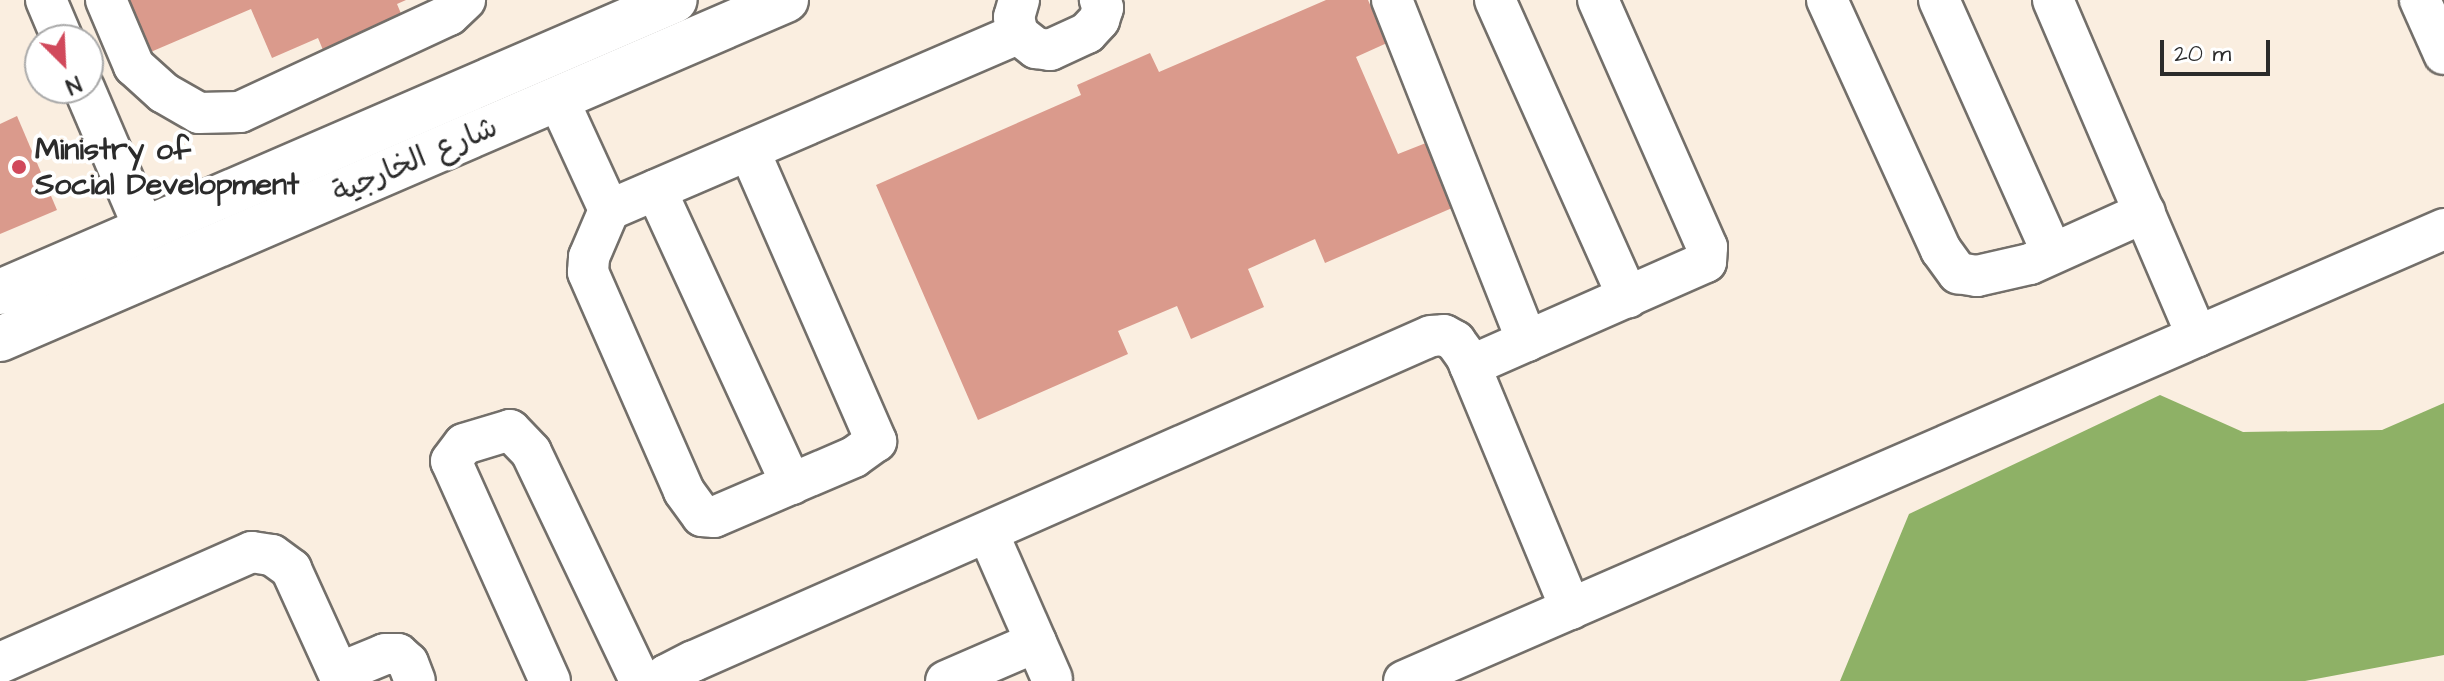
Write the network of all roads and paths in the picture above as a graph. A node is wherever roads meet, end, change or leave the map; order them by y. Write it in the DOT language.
graph roads {
  1 [pos="46,0"];
  2 [pos="106,0"];
  3 [pos="465,0"];
  4 [pos="717,0"];
  5 [pos="786,0"];
  6 [pos="1100,0"];
  7 [pos="1392,0"];
  8 [pos="1495,0"];
  9 [pos="1598,0"];
  10 [pos="1827,0"];
  11 [pos="1939,0"];
  12 [pos="2053,0"];
  13 [pos="2420,0"];
  14 [pos="667,2"];
  15 [pos="1018,17"];
  16 [pos="56,24"];
  17 [pos="2444,54"];
  18 [pos="558,99"];
  19 [pos="91,104"];
  20 [pos="749,150"];
  21 [pos="380,176"];
  22 [pos="656,190"];
  23 [pos="321,201"];
  24 [pos="609,210"];
  25 [pos="2145,212"];
  26 [pos="144,228"];
  27 [pos="2444,229"];
  28 [pos="2052,253"];
  29 [pos="0,292"];
  30 [pos="1628,298"];
  31 [pos="0,317"];
  32 [pos="2197,336"];
  33 [pos="0,339"];
  34 [pos="1527,341"];
  35 [pos="1470,366"];
  36 [pos="791,484"];
  37 [pos="988,533"];
  38 [pos="1571,609"];
  39 [pos="1036,642"];
  40 [pos="0,663"];
  41 [pos="341,677"];
  42 [pos="1052,679"];
  43 [pos="415,681"];
  44 [pos="550,681"];
  45 [pos="640,681"];
  46 [pos="661,681"];
  47 [pos="946,681"];
  48 [pos="1404,681"];
  1 -- 16 [label="street"];
  2 -- 3 [label="street"];
  4 -- 14 [label="main road"];
  5 -- 18 [label="main road, شارع الخارجية"];
  6 -- 15 [label="street"];
  7 -- 34 [label="street"];
  8 -- 30 [label="street"];
  9 -- 30 [label="street"];
  10 -- 28 [label="street"];
  11 -- 28 [label="street"];
  12 -- 25 [label="street"];
  13 -- 17 [label="street"];
  14 -- 21 [label="main road"];
  14 -- 26 [label="main road, شارع الخارجية"];
  15 -- 20 [label="street"];
  18 -- 21 [label="main road, شارع الخارجية"];
  18 -- 24 [label="street"];
  19 -- 26 [label="street"];
  20 -- 22 [label="street"];
  20 -- 36 [label="street"];
  21 -- 23 [label="main road, شارع الخارجية"];
  22 -- 24 [label="street"];
  22 -- 36 [label="street"];
  23 -- 26 [label="main road"];
  23 -- 33 [label="main road, شارع الخارجية"];
  24 -- 36 [label="street"];
  25 -- 28 [label="street"];
  25 -- 32 [label="street"];
  26 -- 29 [label="main road, شارع الخارجية"];
  26 -- 31 [label="main road"];
  27 -- 32 [label="street"];
  30 -- 34 [label="street"];
  32 -- 38 [label="street"];
  34 -- 35 [label="street"];
  35 -- 37 [label="street"];
  35 -- 38 [label="street"];
  37 -- 39 [label="street"];
  37 -- 46 [label="street"];
  38 -- 48 [label="street"];
  39 -- 42 [label="street"];
  39 -- 47 [label="street"];
  40 -- 41 [label="street"];
  41 -- 43 [label="street"];
  44 -- 45 [label="street"];
}
